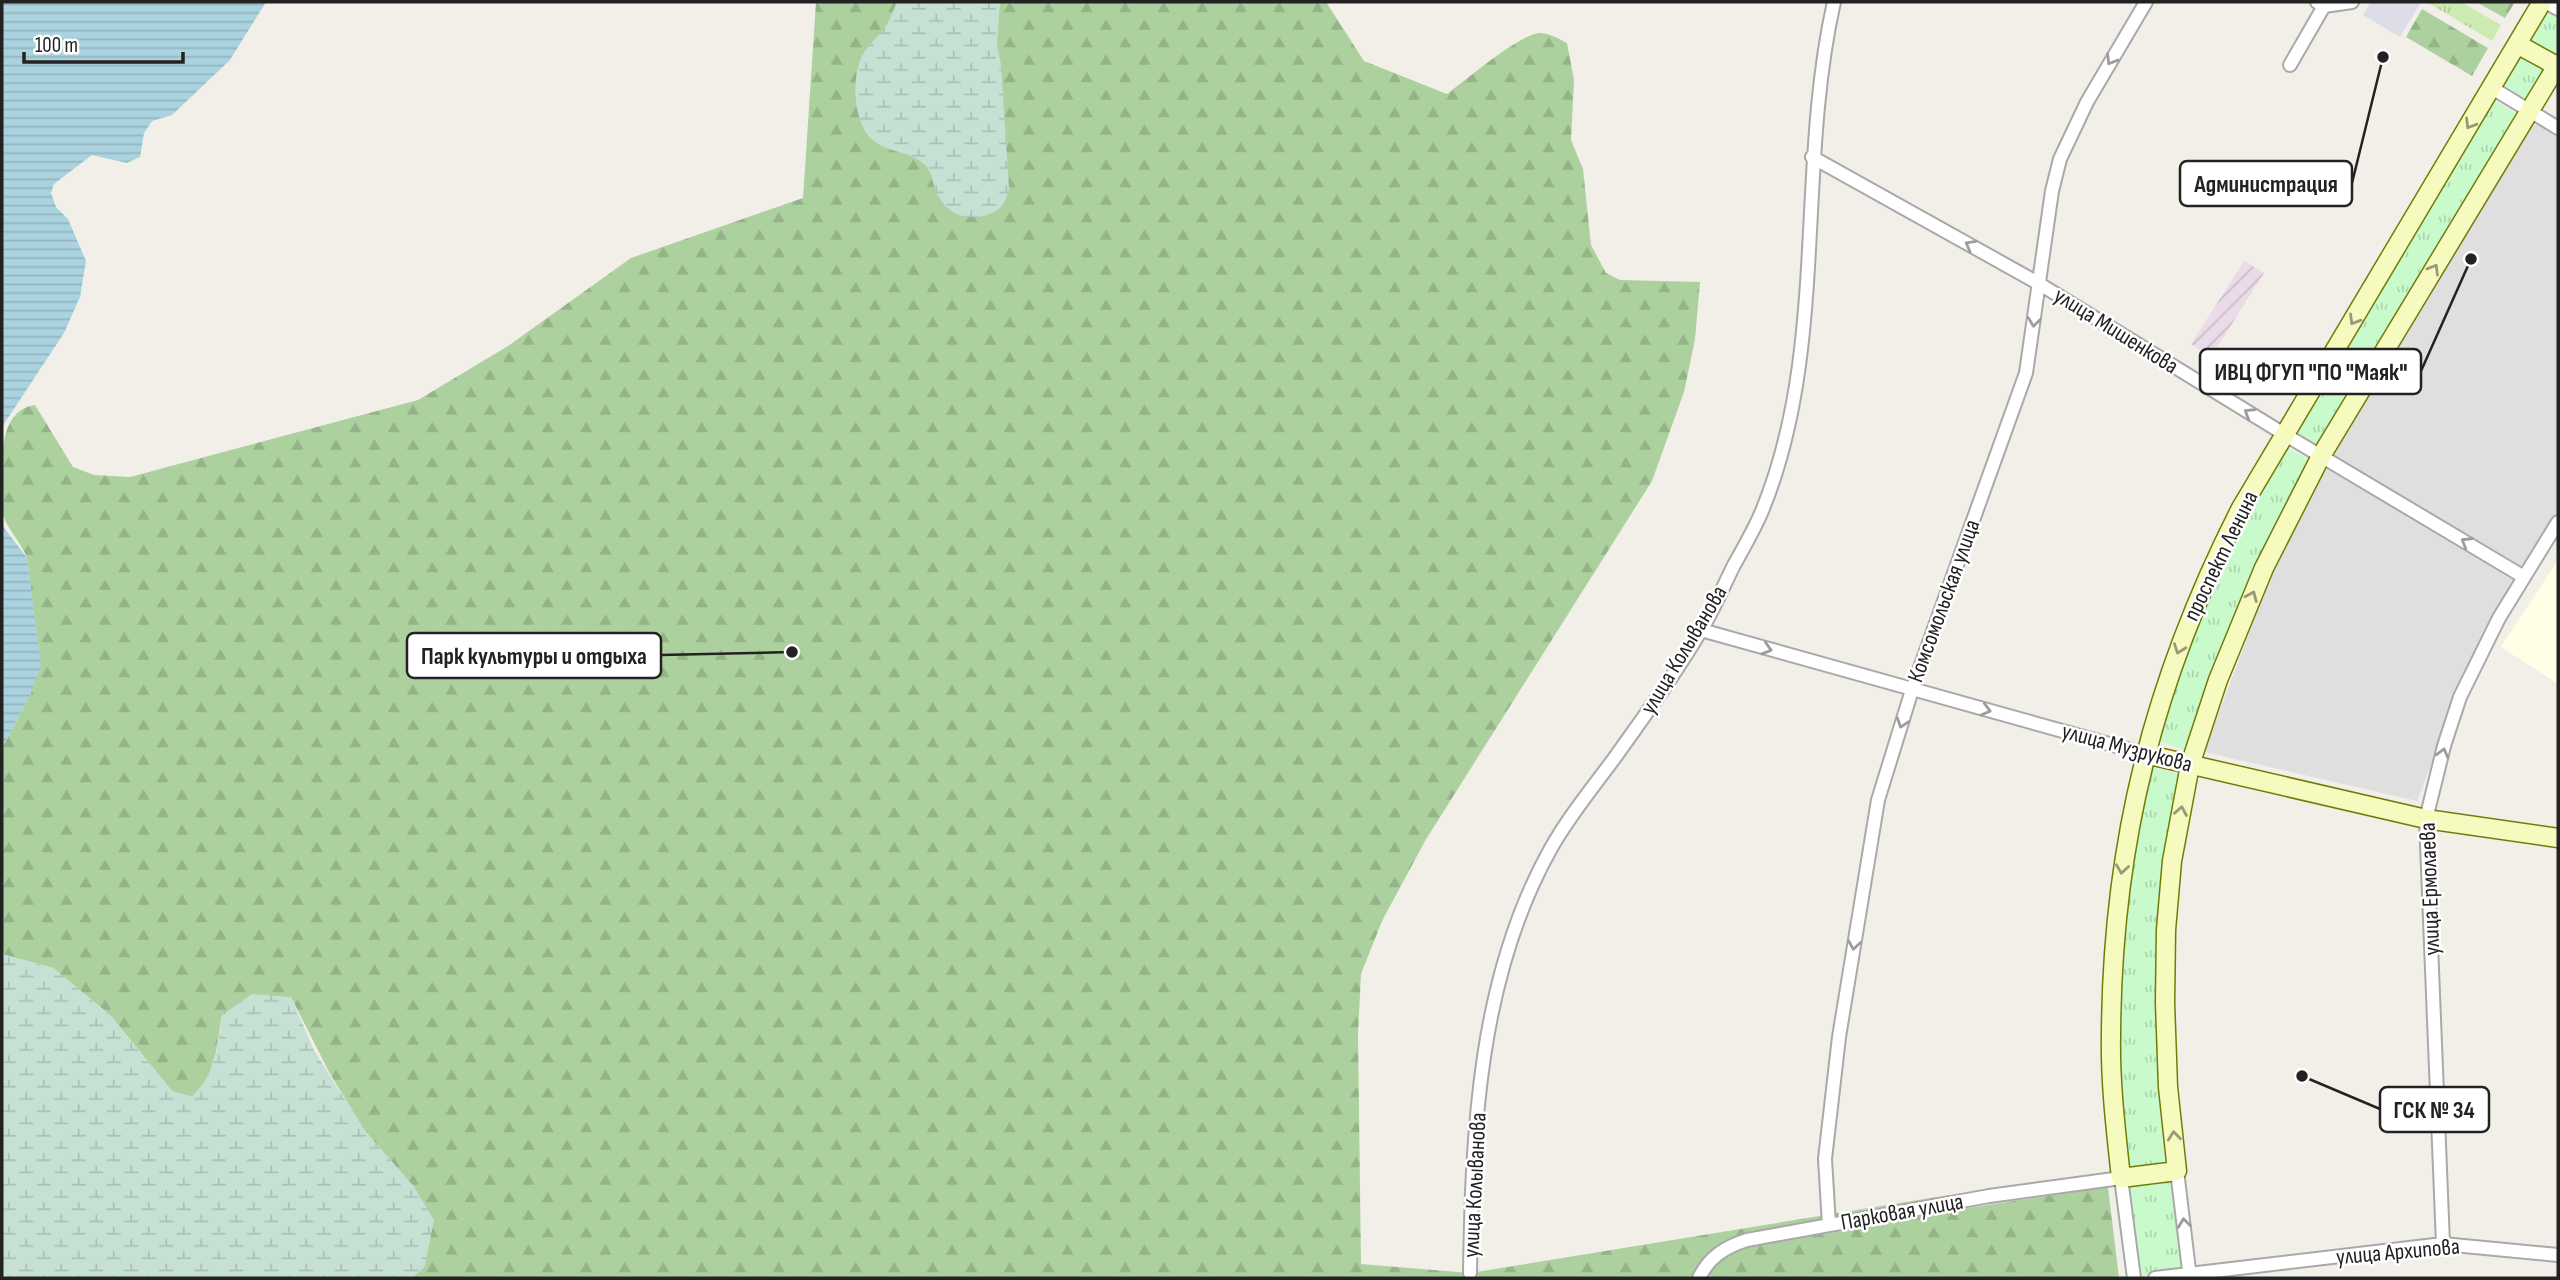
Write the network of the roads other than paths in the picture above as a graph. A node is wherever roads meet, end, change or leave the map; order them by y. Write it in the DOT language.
graph roads {
  1 [pos="1834,2"];
  2 [pos="2146,2"];
  3 [pos="2352,2"];
  4 [pos="2544,2"];
  5 [pos="2320,4"];
  6 [pos="2558,9"];
  7 [pos="2518,44"];
  8 [pos="2290,65"];
  9 [pos="2558,65"];
  10 [pos="2491,88"];
  11 [pos="2530,111"];
  12 [pos="2558,128"];
  13 [pos="1812,158"];
  14 [pos="2038,282"];
  15 [pos="2284,435"];
  16 [pos="2320,456"];
  17 [pos="2558,522"];
  18 [pos="2524,577"];
  19 [pos="1701,630"];
  20 [pos="1912,690"];
  21 [pos="2145,754"];
  22 [pos="2190,765"];
  23 [pos="2426,819"];
  24 [pos="2558,838"];
  25 [pos="2178,1171"];
  26 [pos="2121,1178"];
  27 [pos="1829,1225"];
  28 [pos="2443,1244"];
  29 [pos="2558,1255"];
  30 [pos="1470,1273"];
  31 [pos="2190,1276"];
  32 [pos="1699,1278"];
  33 [pos="2134,1278"];
  34 [pos="2155,1278"];
  1 -- 13 [label="street, улица Колыванова"];
  2 -- 14 [label="street, Комсомольская улица, one-way"];
  3 -- 5 [label="street"];
  4 -- 6 [label="street"];
  4 -- 7 [label="street, проспект Ленина"];
  5 -- 8 [label="street"];
  7 -- 9 [label="street"];
  7 -- 10 [label="street, проспект Ленина"];
  9 -- 11 [label="street, проспект Ленина"];
  10 -- 11 [label="street"];
  10 -- 15 [label="street, проспект Ленина, one-way"];
  11 -- 12 [label="street"];
  16 -- 11 [label="street, проспект Ленина, one-way"];
  14 -- 13 [label="street, улица Мишенкова, one-way"];
  13 -- 19 [label="street, улица Колыванова"];
  15 -- 14 [label="street, улица Мишенкова, one-way"];
  14 -- 20 [label="street, Комсомольская улица, one-way"];
  15 -- 16 [label="street, улица Мишенкова"];
  15 -- 21 [label="street, проспект Ленина, one-way"];
  18 -- 16 [label="street, улица Мишенкова, one-way"];
  22 -- 16 [label="street, проспект Ленина, one-way"];
  17 -- 18 [label="street, улица Ермолаева"];
  23 -- 18 [label="street, улица Ермолаева, one-way"];
  19 -- 20 [label="street, улица Музрукова, one-way"];
  19 -- 30 [label="street, улица Колыванова"];
  20 -- 21 [label="street, улица Музрукова, one-way"];
  20 -- 27 [label="street, Комсомольская улица, one-way"];
  21 -- 22 [label="street, улица Музрукова"];
  21 -- 26 [label="street, проспект Ленина, one-way"];
  22 -- 23 [label="street, улица Музрукова"];
  25 -- 22 [label="street, проспект Ленина, one-way"];
  23 -- 24 [label="street, улица Музрукова"];
  23 -- 28 [label="street, улица Ермолаева"];
  25 -- 26 [label="street"];
  31 -- 25 [label="street, проспект Ленина, one-way"];
  26 -- 27 [label="street, Парковая улица"];
  26 -- 33 [label="street, проспект Ленина"];
  27 -- 32 [label="street, Парковая улица"];
  28 -- 29 [label="street, улица Архипова"];
  28 -- 31 [label="street, улица Архипова"];
  31 -- 34 [label="street, улица Архипова"];
}
